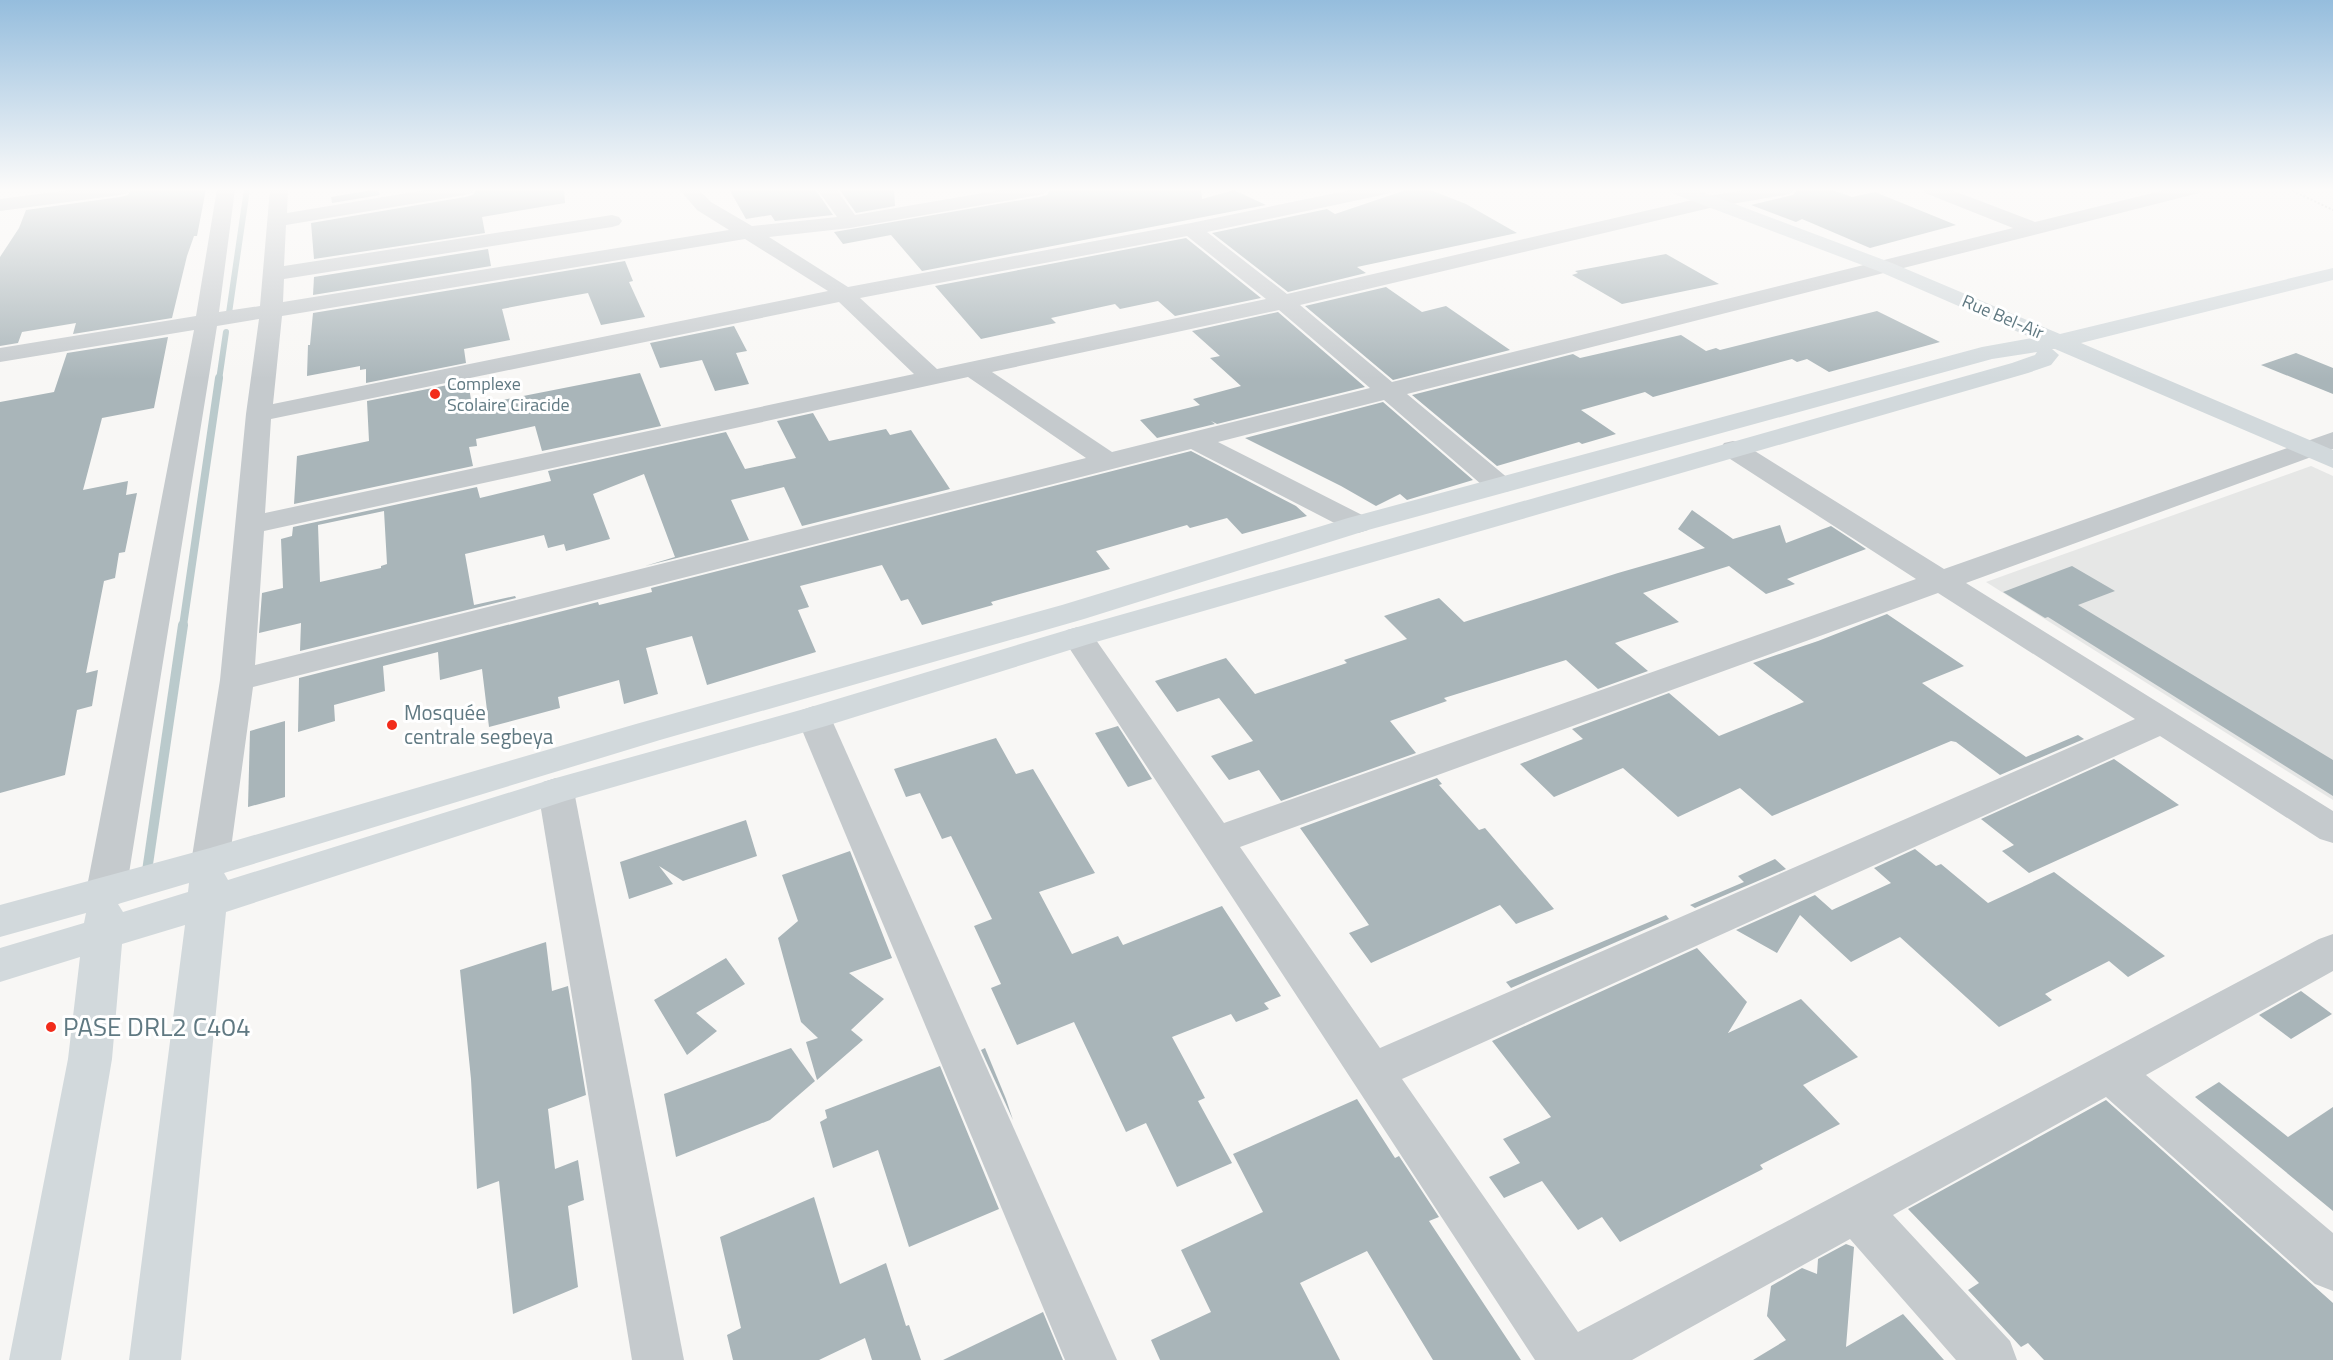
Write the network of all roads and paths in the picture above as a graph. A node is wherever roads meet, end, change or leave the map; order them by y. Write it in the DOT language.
graph roads {
  1 [pos="217,252"];
  2 [pos="274,252"];
  3 [pos="410,252"];
  4 [pos="626,252"];
  5 [pos="779,252"];
  6 [pos="1066,252"];
  7 [pos="1221,252"];
  8 [pos="1494,252"];
  9 [pos="1847,252"];
  10 [pos="1939,252"];
  11 [pos="1885,267"];
  12 [pos="272,274"];
  13 [pos="2333,274"];
  14 [pos="844,294"];
  15 [pos="1283,302"];
  16 [pos="271,310"];
  17 [pos="207,320"];
  18 [pos="2060,341"];
  19 [pos="0,355"];
  20 [pos="970,368"];
  21 [pos="931,377"];
  22 [pos="1389,391"];
  23 [pos="259,414"];
  24 [pos="1194,440"];
  25 [pos="1733,448"];
  26 [pos="2324,450"];
  27 [pos="1108,461"];
  28 [pos="1499,485"];
  29 [pos="1358,524"];
  30 [pos="250,525"];
  31 [pos="1943,581"];
  32 [pos="1078,638"];
  33 [pos="237,680"];
  34 [pos="814,718"];
  35 [pos="2162,721"];
  36 [pos="556,791"];
  37 [pos="2333,829"];
  38 [pos="1215,841"];
  39 [pos="209,883"];
  40 [pos="106,892"];
  41 [pos="0,921"];
  42 [pos="104,933"];
  43 [pos="2328,960"];
  44 [pos="0,965"];
  45 [pos="1372,1072"];
  46 [pos="2110,1072"];
  47 [pos="1856,1210"];
  48 [pos="2333,1266"];
  49 [pos="35,1360"];
  50 [pos="155,1360"];
  51 [pos="658,1360"];
  52 [pos="1091,1360"];
  53 [pos="1566,1360"];
  54 [pos="1580,1360"];
  55 [pos="1991,1360"];
  1 -- 17 [label="street"];
  2 -- 12 [label="street"];
  3 -- 12 [label="street"];
  4 -- 16 [label="street"];
  5 -- 14 [label="street"];
  6 -- 14 [label="street"];
  7 -- 15 [label="street"];
  8 -- 15 [label="street"];
  9 -- 11 [label="main road, Rue Bel-Air"];
  10 -- 11 [label="street"];
  11 -- 18 [label="main road, Rue Bel-Air"];
  11 -- 22 [label="street"];
  12 -- 16 [label="street"];
  13 -- 18 [label="main road"];
  14 -- 21 [label="street"];
  14 -- 23 [label="street"];
  15 -- 20 [label="street"];
  15 -- 22 [label="street"];
  16 -- 17 [label="street"];
  16 -- 23 [label="street"];
  17 -- 19 [label="street"];
  17 -- 40 [label="street"];
  18 -- 25 [label="main road"];
  18 -- 26 [label="main road, Rue Bel-Air"];
  18 -- 28 [label="main road"];
  20 -- 21 [label="street"];
  20 -- 27 [label="street"];
  21 -- 30 [label="street"];
  22 -- 24 [label="street"];
  22 -- 28 [label="street"];
  23 -- 30 [label="street"];
  24 -- 27 [label="street"];
  24 -- 29 [label="street"];
  25 -- 31 [label="street"];
  25 -- 32 [label="main road"];
  26 -- 31 [label="street"];
  27 -- 33 [label="street"];
  28 -- 29 [label="main road"];
  29 -- 39 [label="main road"];
  30 -- 33 [label="street"];
  31 -- 35 [label="street"];
  31 -- 38 [label="street"];
  32 -- 34 [label="main road"];
  32 -- 38 [label="street"];
  33 -- 39 [label="street"];
  34 -- 36 [label="main road"];
  34 -- 52 [label="street"];
  35 -- 37 [label="street"];
  35 -- 45 [label="street"];
  36 -- 39 [label="main road"];
  36 -- 51 [label="street"];
  38 -- 45 [label="street"];
  39 -- 40 [label="main road"];
  39 -- 42 [label="main road"];
  39 -- 50 [label="main road"];
  40 -- 41 [label="main road"];
  40 -- 42 [label="main road"];
  42 -- 44 [label="main road"];
  42 -- 49 [label="main road"];
  43 -- 46 [label="street"];
  45 -- 53 [label="street"];
  46 -- 47 [label="street"];
  46 -- 48 [label="street"];
  47 -- 54 [label="street"];
  47 -- 55 [label="street"];
}
